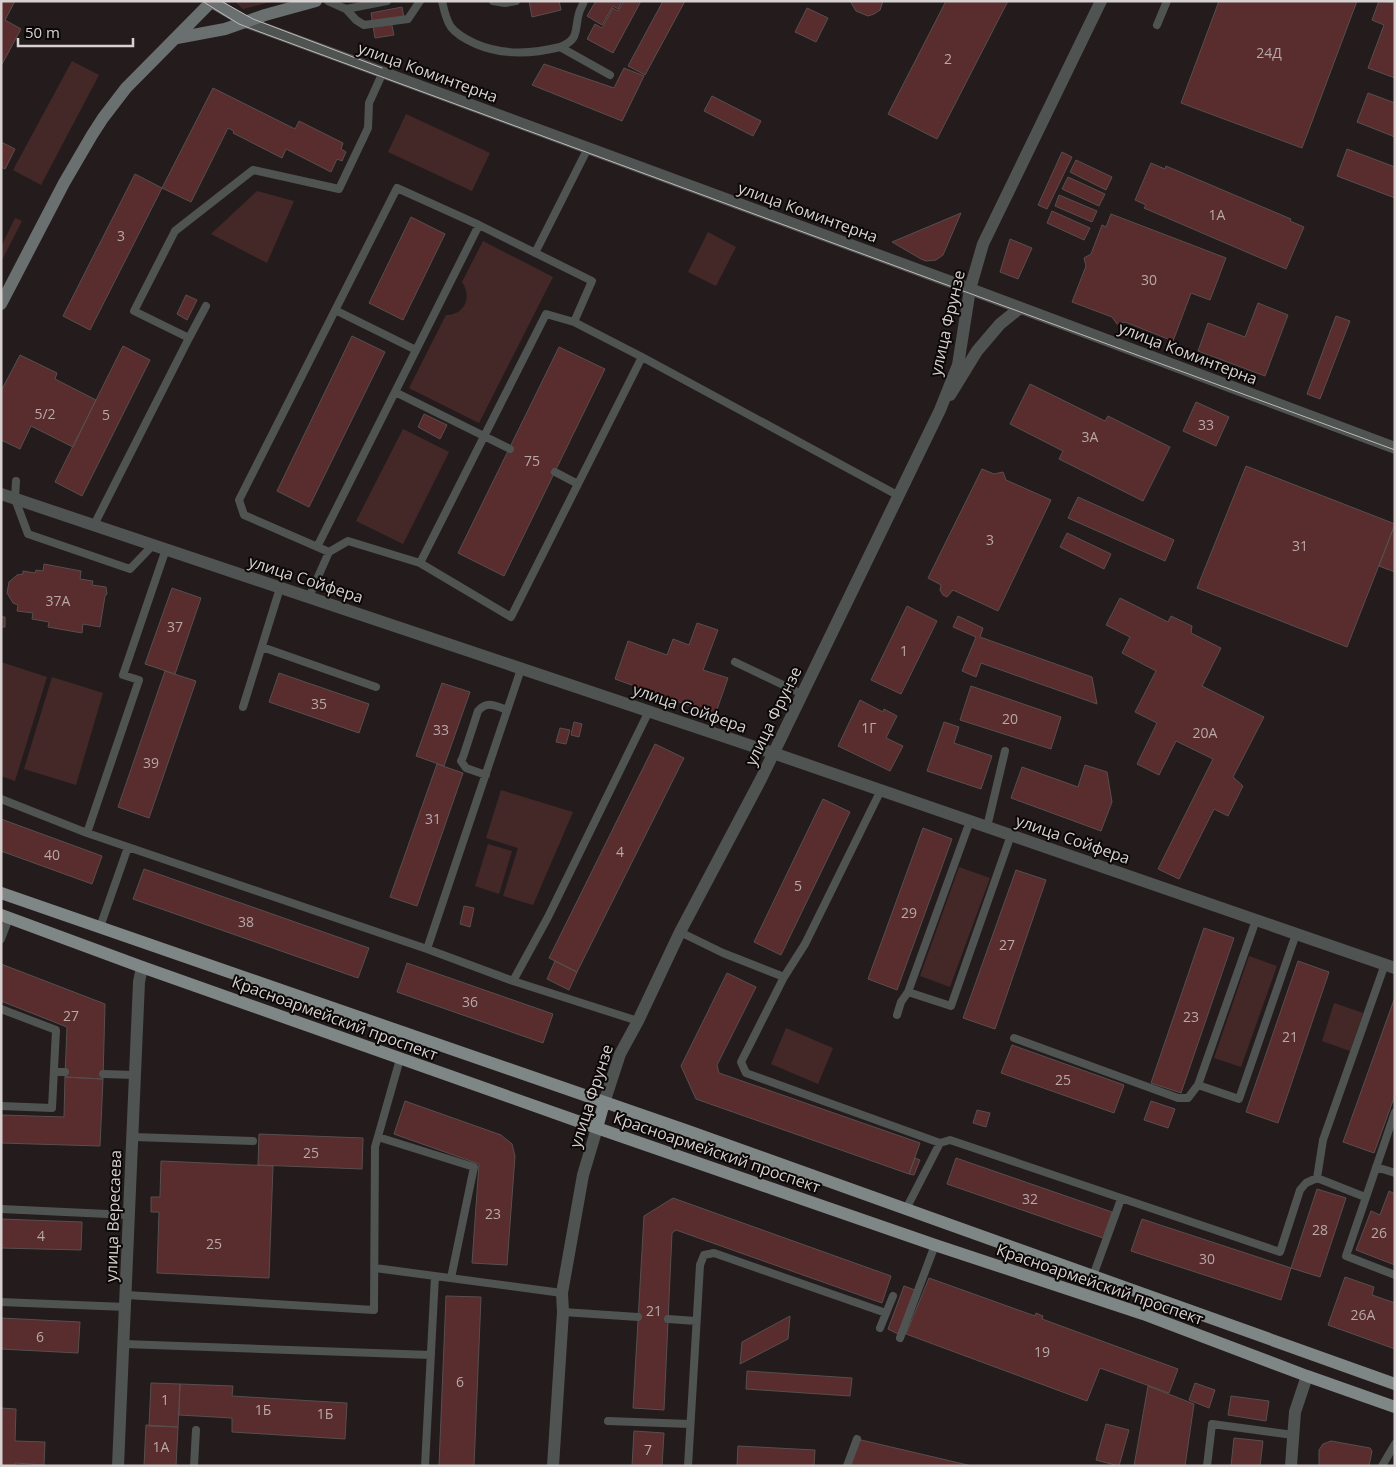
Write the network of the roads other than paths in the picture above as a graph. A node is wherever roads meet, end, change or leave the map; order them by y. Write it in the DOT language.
graph roads {
  1 [pos="212,1"];
  2 [pos="316,1"];
  3 [pos="328,1"];
  4 [pos="387,1"];
  5 [pos="420,1"];
  6 [pos="442,1"];
  7 [pos="493,1"];
  8 [pos="516,1"];
  9 [pos="584,1"];
  10 [pos="1101,1"];
  11 [pos="1167,1"];
  12 [pos="346,9"];
  13 [pos="246,22"];
  14 [pos="1156,24"];
  15 [pos="177,38"];
  16 [pos="560,47"];
  17 [pos="383,72"];
  18 [pos="610,75"];
  19 [pos="588,148"];
  20 [pos="480,225"];
  21 [pos="535,253"];
  22 [pos="970,289"];
  23 [pos="1,304"];
  24 [pos="206,306"];
  25 [pos="1020,308"];
  26 [pos="335,310"];
  27 [pos="574,322"];
  28 [pos="189,338"];
  29 [pos="416,350"];
  30 [pos="642,357"];
  31 [pos="395,392"];
  32 [pos="940,410"];
  33 [pos="484,436"];
  34 [pos="1395,448"];
  35 [pos="510,449"];
  36 [pos="555,472"];
  37 [pos="16,482"];
  38 [pos="578,484"];
  39 [pos="1,494"];
  40 [pos="899,496"];
  41 [pos="15,499"];
  42 [pos="94,525"];
  43 [pos="152,545"];
  44 [pos="317,547"];
  45 [pos="166,549"];
  46 [pos="329,552"];
  47 [pos="420,563"];
  48 [pos="280,588"];
  49 [pos="309,597"];
  50 [pos="262,648"];
  51 [pos="736,662"];
  52 [pos="521,668"];
  53 [pos="376,687"];
  54 [pos="802,694"];
  55 [pos="243,708"];
  56 [pos="507,710"];
  57 [pos="649,711"];
  58 [pos="1005,751"];
  59 [pos="773,753"];
  60 [pos="486,775"];
  61 [pos="880,790"];
  62 [pos="1,799"];
  63 [pos="970,821"];
  64 [pos="987,826"];
  65 [pos="87,833"];
  66 [pos="1011,835"];
  67 [pos="128,846"];
  68 [pos="1,893"];
  69 [pos="5,917"];
  70 [pos="1256,920"];
  71 [pos="100,927"];
  72 [pos="680,932"];
  73 [pos="1296,934"];
  74 [pos="1,939"];
  75 [pos="427,949"];
  76 [pos="1390,966"];
  77 [pos="142,967"];
  78 [pos="784,977"];
  79 [pos="513,981"];
  80 [pos="908,992"];
  81 [pos="1,1009"];
  82 [pos="897,1015"];
  83 [pos="638,1021"];
  84 [pos="1014,1038"];
  85 [pos="400,1059"];
  86 [pos="54,1072"];
  87 [pos="65,1072"];
  88 [pos="103,1074"];
  89 [pos="135,1075"];
  90 [pos="1198,1085"];
  91 [pos="604,1103"];
  92 [pos="1,1106"];
  93 [pos="1395,1112"];
  94 [pos="597,1128"];
  95 [pos="132,1137"];
  96 [pos="378,1137"];
  97 [pos="253,1141"];
  98 [pos="940,1143"];
  99 [pos="1376,1167"];
  100 [pos="1395,1173"];
  101 [pos="1317,1178"];
  102 [pos="1365,1197"];
  103 [pos="1121,1199"];
  104 [pos="1,1209"];
  105 [pos="906,1209"];
  106 [pos="129,1215"];
  107 [pos="935,1245"];
  108 [pos="375,1268"];
  109 [pos="1395,1275"];
  110 [pos="435,1276"];
  111 [pos="1093,1276"];
  112 [pos="451,1278"];
  113 [pos="562,1293"];
  114 [pos="893,1296"];
  115 [pos="126,1301"];
  116 [pos="1,1302"];
  117 [pos="563,1312"];
  118 [pos="886,1314"];
  119 [pos="638,1317"];
  120 [pos="668,1319"];
  121 [pos="696,1321"];
  122 [pos="880,1328"];
  123 [pos="900,1338"];
  124 [pos="124,1344"];
  125 [pos="431,1355"];
  126 [pos="1307,1376"];
  127 [pos="1395,1384"];
  128 [pos="1395,1407"];
  129 [pos="608,1421"];
  130 [pos="690,1424"];
  131 [pos="196,1430"];
  132 [pos="1293,1435"];
  133 [pos="857,1439"];
  134 [pos="1395,1444"];
  135 [pos="118,1466"];
  136 [pos="194,1466"];
  137 [pos="425,1466"];
  138 [pos="553,1466"];
  139 [pos="688,1466"];
  140 [pos="847,1466"];
  141 [pos="1207,1466"];
  142 [pos="1291,1466"];
  143 [pos="1382,1466"];
  1 -- 13 [label="main road, улица Коминтерна"];
  1 -- 15 [label="main road"];
  2 -- 13 [label="main road"];
  3 -- 12 [label="lane"];
  4 -- 12 [label="lane"];
  5 -- 12 [label="lane"];
  6 -- 16 [label="lane"];
  7 -- 8 [label="lane"];
  9 -- 16 [label="lane"];
  10 -- 22 [label="street, улица Фрунзе"];
  11 -- 14 [label="lane"];
  13 -- 15 [label="main road"];
  13 -- 17 [label="street, улица Коминтерна"];
  15 -- 23 [label="main road"];
  16 -- 18 [label="lane"];
  17 -- 19 [label="street, улица Коминтерна"];
  17 -- 28 [label="lane"];
  19 -- 21 [label="lane"];
  19 -- 22 [label="street, улица Коминтерна"];
  20 -- 21 [label="lane"];
  20 -- 26 [label="lane"];
  20 -- 29 [label="lane"];
  21 -- 27 [label="lane"];
  22 -- 25 [label="street, улица Коминтерна"];
  22 -- 32 [label="street, улица Фрунзе"];
  24 -- 28 [label="lane"];
  25 -- 32 [label="street"];
  25 -- 34 [label="street, улица Коминтерна"];
  26 -- 29 [label="lane"];
  26 -- 44 [label="lane"];
  27 -- 30 [label="lane"];
  27 -- 33 [label="lane"];
  28 -- 42 [label="lane"];
  29 -- 31 [label="lane"];
  30 -- 38 [label="lane"];
  30 -- 40 [label="lane"];
  31 -- 33 [label="lane"];
  31 -- 44 [label="lane"];
  32 -- 40 [label="street, улица Фрунзе"];
  33 -- 35 [label="lane"];
  33 -- 47 [label="lane"];
  36 -- 38 [label="lane"];
  37 -- 41 [label="lane"];
  38 -- 47 [label="lane"];
  39 -- 41 [label="street, улица Сойфера"];
  40 -- 54 [label="street, улица Фрунзе"];
  41 -- 42 [label="street, улица Сойфера"];
  41 -- 43 [label="lane"];
  42 -- 43 [label="street, улица Сойфера"];
  43 -- 45 [label="street, улица Сойфера"];
  44 -- 46 [label="lane"];
  45 -- 48 [label="street, улица Сойфера"];
  45 -- 65 [label="lane"];
  46 -- 47 [label="lane"];
  46 -- 49 [label="lane"];
  48 -- 49 [label="street, улица Сойфера"];
  48 -- 50 [label="lane"];
  49 -- 52 [label="street, улица Сойфера"];
  50 -- 53 [label="lane"];
  50 -- 55 [label="lane"];
  51 -- 54 [label="lane"];
  52 -- 56 [label="lane"];
  52 -- 57 [label="street, улица Сойфера"];
  54 -- 59 [label="street, улица Фрунзе"];
  56 -- 60 [label="lane"];
  56 -- 60 [label="lane"];
  57 -- 59 [label="street, улица Сойфера"];
  57 -- 79 [label="lane"];
  58 -- 64 [label="lane"];
  59 -- 61 [label="street, улица Сойфера"];
  59 -- 72 [label="street, улица Фрунзе"];
  60 -- 75 [label="lane"];
  61 -- 63 [label="street, улица Сойфера"];
  61 -- 78 [label="lane"];
  62 -- 65 [label="lane"];
  63 -- 64 [label="street, улица Сойфера"];
  63 -- 80 [label="lane"];
  64 -- 66 [label="street, улица Сойфера"];
  65 -- 67 [label="lane"];
  66 -- 70 [label="street, улица Сойфера"];
  66 -- 80 [label="lane"];
  67 -- 71 [label="lane"];
  67 -- 75 [label="lane"];
  68 -- 71 [label="main road, Красноармейский проспект"];
  69 -- 74 [label="lane"];
  69 -- 77 [label="main road, Красноармейский проспект"];
  70 -- 73 [label="street, улица Сойфера"];
  70 -- 90 [label="lane"];
  71 -- 91 [label="main road, Красноармейский проспект"];
  72 -- 78 [label="lane"];
  72 -- 83 [label="street, улица Фрунзе"];
  73 -- 76 [label="street, улица Сойфера"];
  73 -- 90 [label="lane"];
  75 -- 79 [label="lane"];
  76 -- 101 [label="lane"];
  77 -- 85 [label="main road, Красноармейский проспект"];
  77 -- 89 [label="street, улица Вересаева"];
  78 -- 98 [label="lane"];
  79 -- 83 [label="lane"];
  80 -- 82 [label="lane"];
  81 -- 86 [label="lane"];
  83 -- 91 [label="street, улица Фрунзе"];
  84 -- 90 [label="lane"];
  85 -- 94 [label="main road, Красноармейский проспект"];
  85 -- 96 [label="lane"];
  86 -- 87 [label="lane"];
  86 -- 92 [label="lane"];
  88 -- 89 [label="lane"];
  89 -- 95 [label="street, улица Вересаева"];
  91 -- 94 [label="main road, улица Фрунзе"];
  91 -- 105 [label="main road, Красноармейский проспект"];
  93 -- 99 [label="lane"];
  94 -- 107 [label="main road, Красноармейский проспект"];
  94 -- 113 [label="street, улица Фрунзе"];
  95 -- 97 [label="lane"];
  95 -- 106 [label="street, улица Вересаева"];
  96 -- 108 [label="lane"];
  96 -- 112 [label="lane"];
  98 -- 103 [label="lane"];
  98 -- 105 [label="lane"];
  99 -- 100 [label="lane"];
  99 -- 102 [label="lane"];
  101 -- 102 [label="lane"];
  101 -- 103 [label="lane"];
  102 -- 109 [label="lane"];
  103 -- 111 [label="lane"];
  104 -- 106 [label="lane"];
  105 -- 111 [label="main road, Красноармейский проспект"];
  106 -- 115 [label="street, улица Вересаева"];
  107 -- 123 [label="lane"];
  107 -- 126 [label="main road, Красноармейский проспект"];
  108 -- 110 [label="lane"];
  108 -- 115 [label="lane"];
  110 -- 112 [label="lane"];
  110 -- 125 [label="lane"];
  111 -- 127 [label="main road, Красноармейский проспект"];
  112 -- 113 [label="lane"];
  113 -- 117 [label="street, улица Фрунзе"];
  114 -- 118 [label="lane"];
  115 -- 116 [label="lane"];
  115 -- 124 [label="street, улица Вересаева"];
  117 -- 119 [label="lane"];
  117 -- 138 [label="street, улица Фрунзе"];
  118 -- 121 [label="lane"];
  118 -- 122 [label="lane"];
  120 -- 121 [label="lane"];
  121 -- 130 [label="lane"];
  124 -- 125 [label="lane"];
  124 -- 135 [label="street, улица Вересаева"];
  125 -- 137 [label="lane"];
  126 -- 128 [label="main road, Красноармейский проспект"];
  126 -- 132 [label="street"];
  129 -- 130 [label="lane"];
  130 -- 139 [label="lane"];
  131 -- 136 [label="lane"];
  132 -- 141 [label="lane"];
  132 -- 142 [label="street"];
  133 -- 140 [label="lane"];
  134 -- 143 [label="lane"];
}
